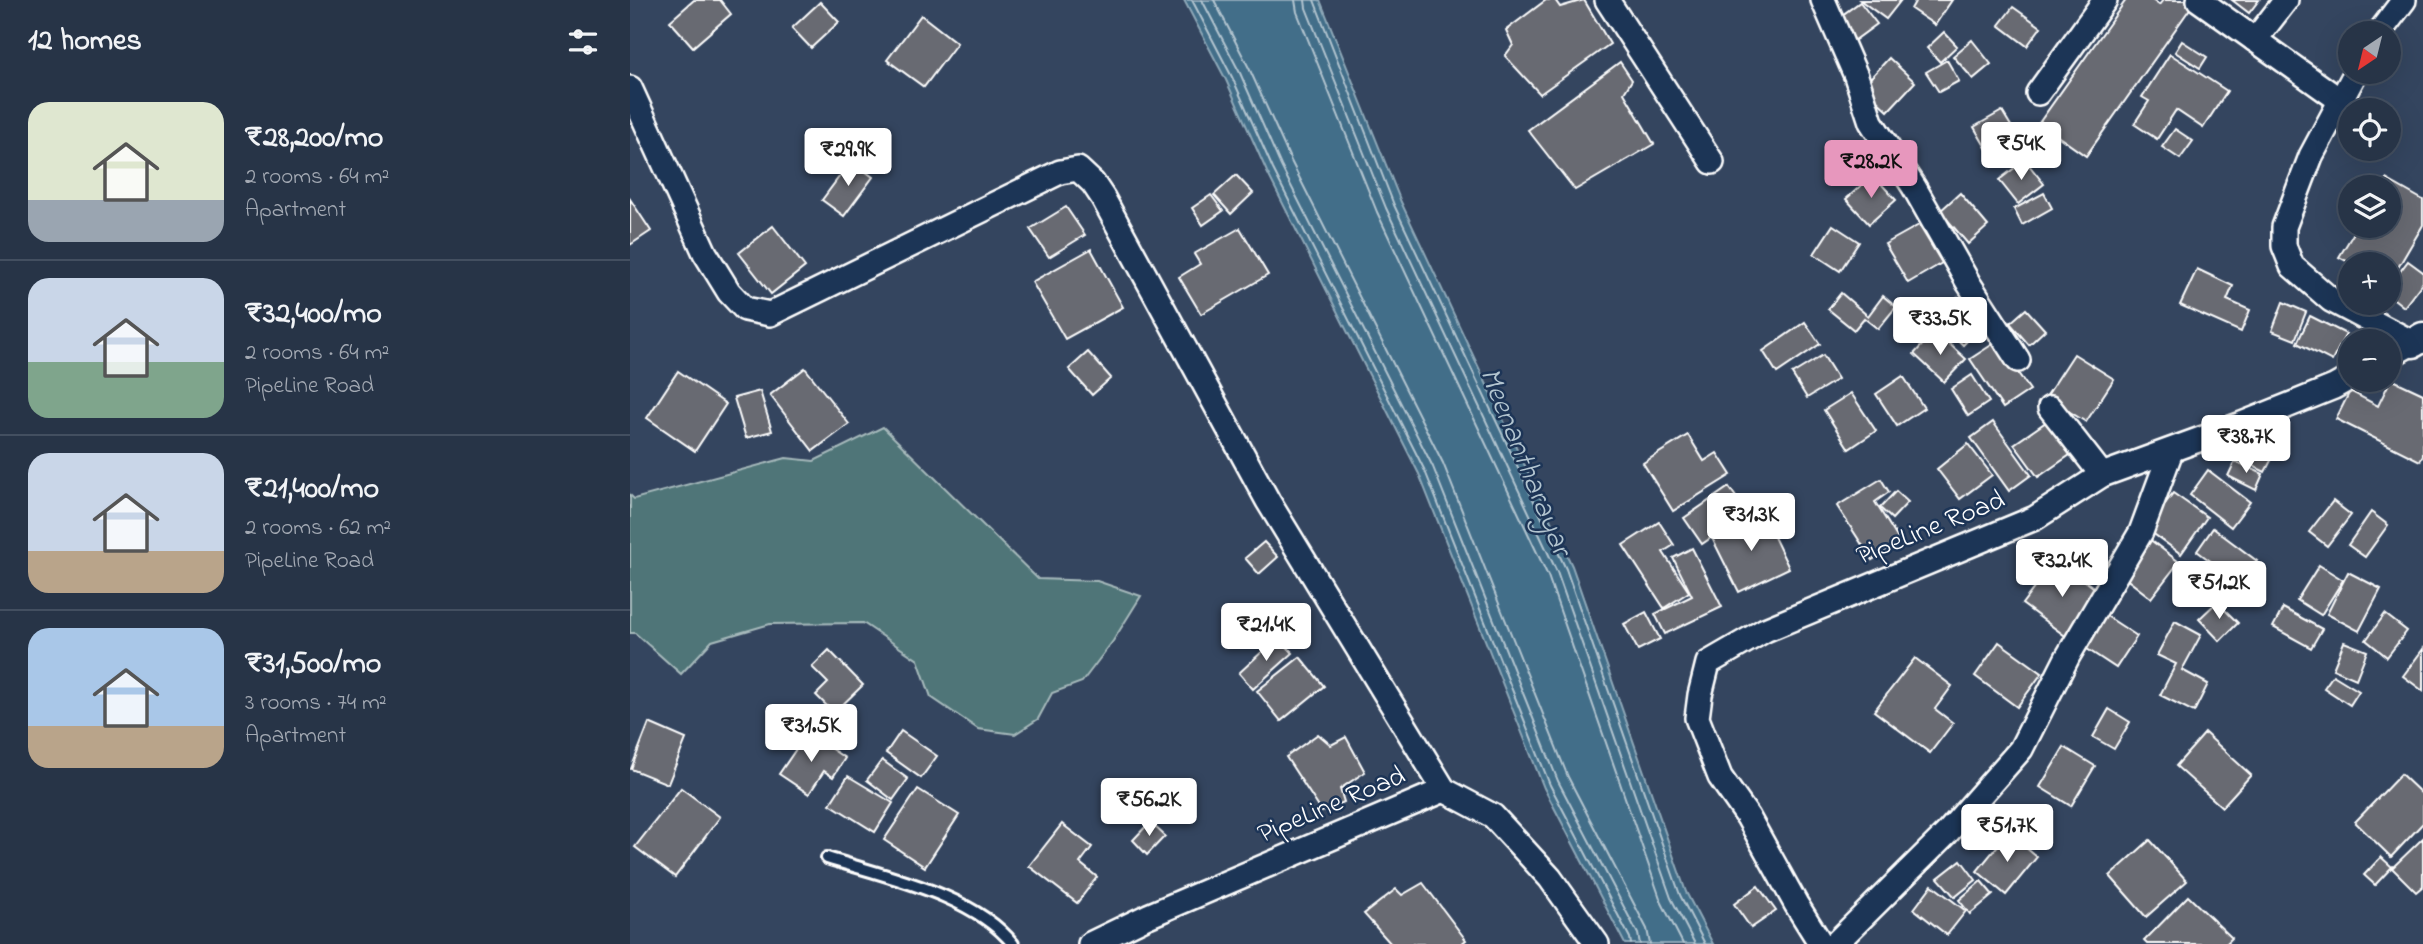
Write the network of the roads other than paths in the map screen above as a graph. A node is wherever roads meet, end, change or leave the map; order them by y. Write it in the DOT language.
graph roads {
  1 [pos="1607,0"];
  2 [pos="1823,0"];
  3 [pos="2105,0"];
  4 [pos="2199,0"];
  5 [pos="2286,0"];
  6 [pos="2404,0"];
  7 [pos="2388,21"];
  8 [pos="2255,40"];
  9 [pos="630,88"];
  10 [pos="2038,93"];
  11 [pos="2338,100"];
  12 [pos="2338,105"];
  13 [pos="1712,162"];
  14 [pos="2412,346"];
  15 [pos="2018,360"];
  16 [pos="2338,384"];
  17 [pos="2050,408"];
  18 [pos="2171,451"];
  19 [pos="2102,475"];
  20 [pos="1444,790"];
  21 [pos="827,858"];
  22 [pos="1013,944"];
  23 [pos="1090,944"];
  24 [pos="1597,944"];
  25 [pos="1821,944"];
  26 [pos="1835,944"];
  1 -- 13 [label="street"];
  2 -- 15 [label="street"];
  3 -- 10 [label="street"];
  4 -- 8 [label="street"];
  5 -- 8 [label="street"];
  6 -- 7 [label="street"];
  8 -- 11 [label="street"];
  9 -- 20 [label="street"];
  12 -- 14 [label="street"];
  16 -- 18 [label="street, PipeLine Road"];
  17 -- 19 [label="street"];
  18 -- 19 [label="street, PipeLine Road"];
  18 -- 26 [label="street"];
  19 -- 25 [label="street, PipeLine Road"];
  20 -- 23 [label="street, PipeLine Road"];
  20 -- 24 [label="street"];
  21 -- 22 [label="lane"];
}
